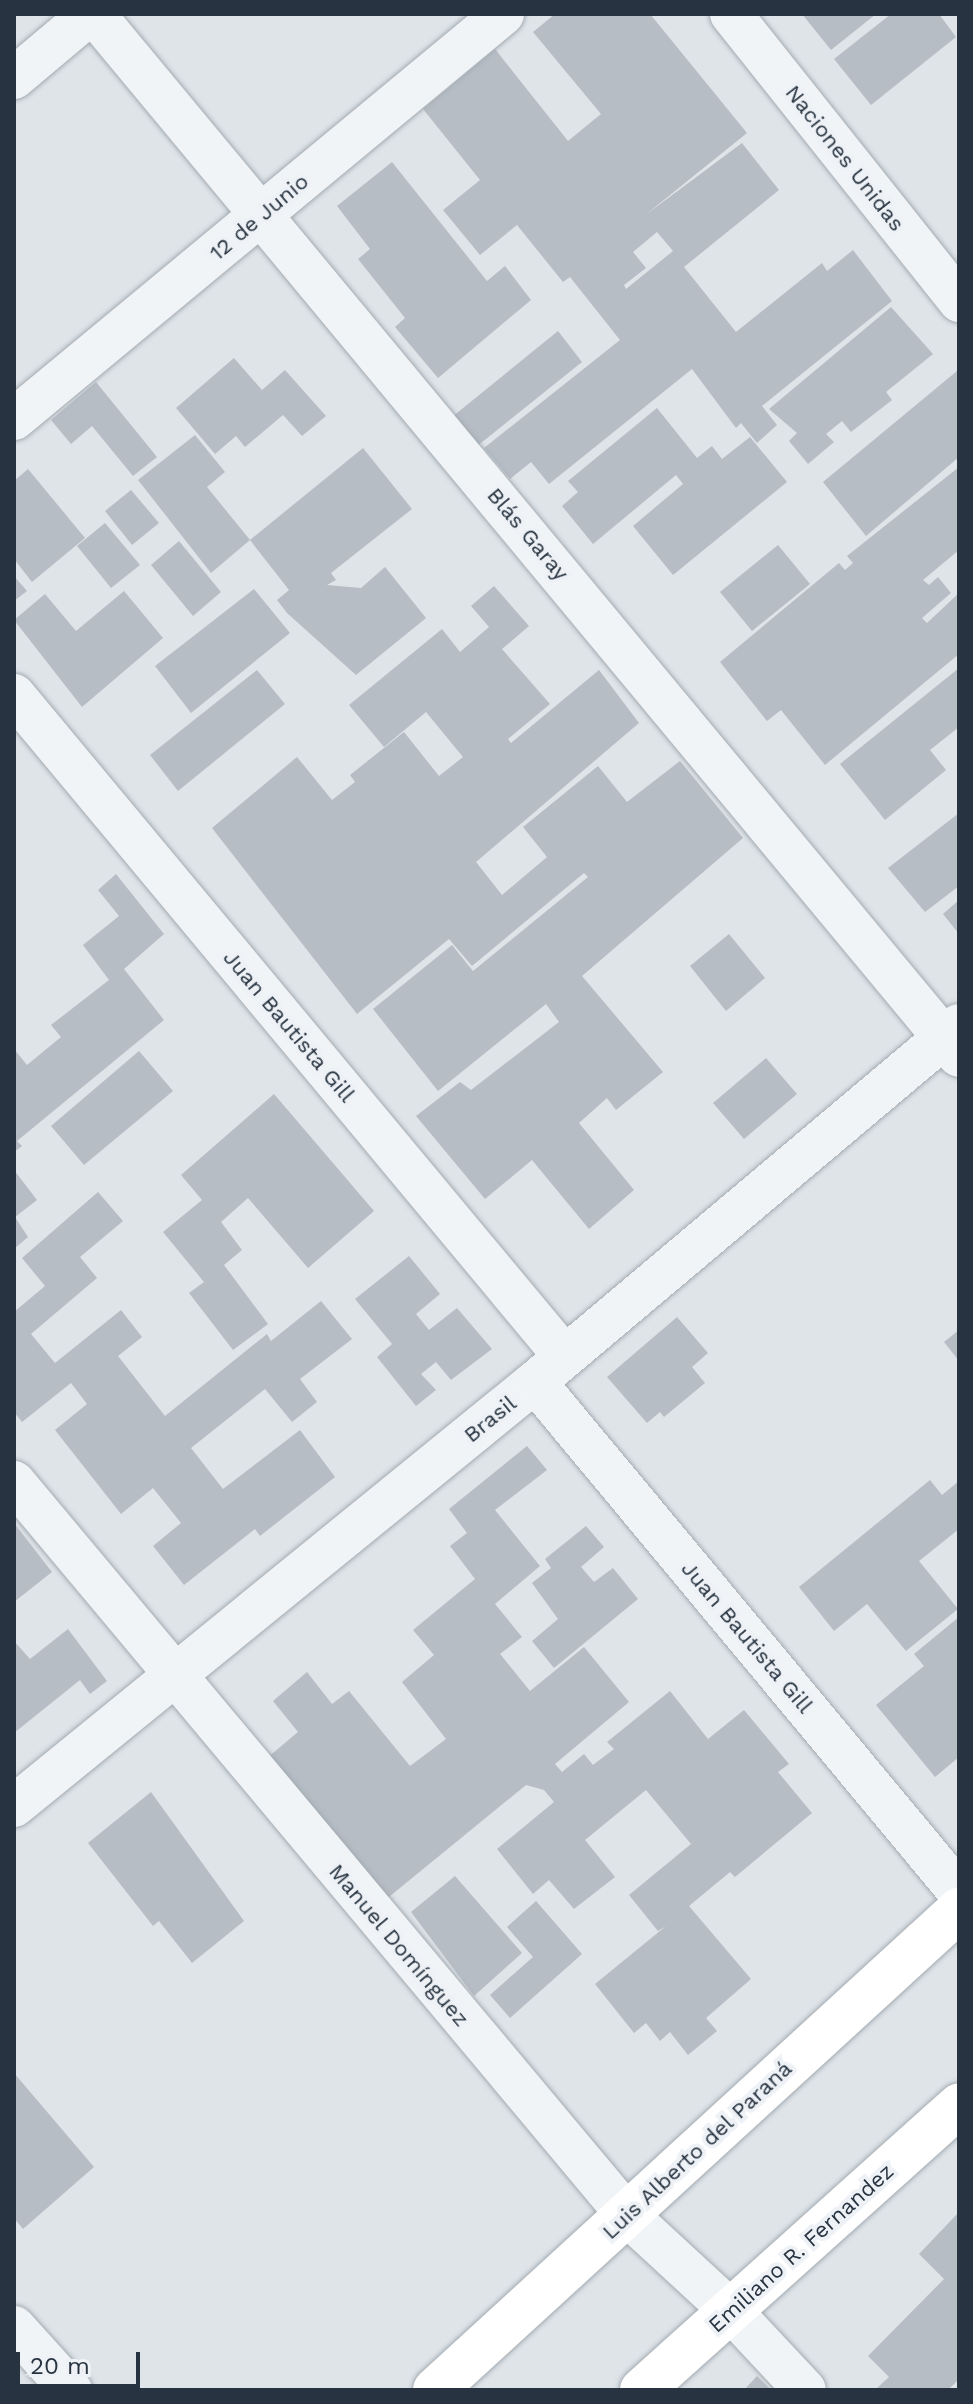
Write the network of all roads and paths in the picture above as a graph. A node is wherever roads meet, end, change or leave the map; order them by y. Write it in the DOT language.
graph roads {
  1 [pos="92,14"];
  2 [pos="503,14"];
  3 [pos="731,14"];
  4 [pos="14,78"];
  5 [pos="263,215"];
  6 [pos="959,301"];
  7 [pos="14,419"];
  8 [pos="14,695"];
  9 [pos="954,1039"];
  10 [pos="550,1369"];
  11 [pos="14,1482"];
  12 [pos="174,1679"];
  13 [pos="14,1806"];
  14 [pos="959,1892"];
  15 [pos="959,1910"];
  16 [pos="959,2106"];
  17 [pos="627,2215"];
  18 [pos="731,2311"];
  19 [pos="14,2327"];
  20 [pos="71,2390"];
  21 [pos="435,2390"];
  22 [pos="642,2390"];
  23 [pos="805,2390"];
  1 -- 4 [label="street"];
  1 -- 5 [label="street, Blás Garay"];
  2 -- 5 [label="street, 12 de Junio"];
  3 -- 6 [label="street, Naciones Unidas"];
  5 -- 7 [label="street, 12 de Junio"];
  5 -- 9 [label="street, Blás Garay"];
  8 -- 10 [label="street, Juan Bautista Gill"];
  9 -- 10 [label="street, Brasil"];
  10 -- 12 [label="street, Brasil"];
  10 -- 14 [label="street, Juan Bautista Gill"];
  11 -- 12 [label="street, Manuel Domínguez"];
  12 -- 13 [label="street, Brasil"];
  12 -- 17 [label="street, Manuel Domínguez"];
  15 -- 17 [label="main road, Luis Alberto del Paraná"];
  16 -- 18 [label="main road, Emiliano R. Fernandez"];
  17 -- 18 [label="street, Manuel Domínguez"];
  17 -- 21 [label="main road, Luis Alberto del Paraná"];
  18 -- 22 [label="main road, Emiliano R. Fernandez"];
  18 -- 23 [label="street, Manuel Domínguez"];
  19 -- 20 [label="street"];
}
